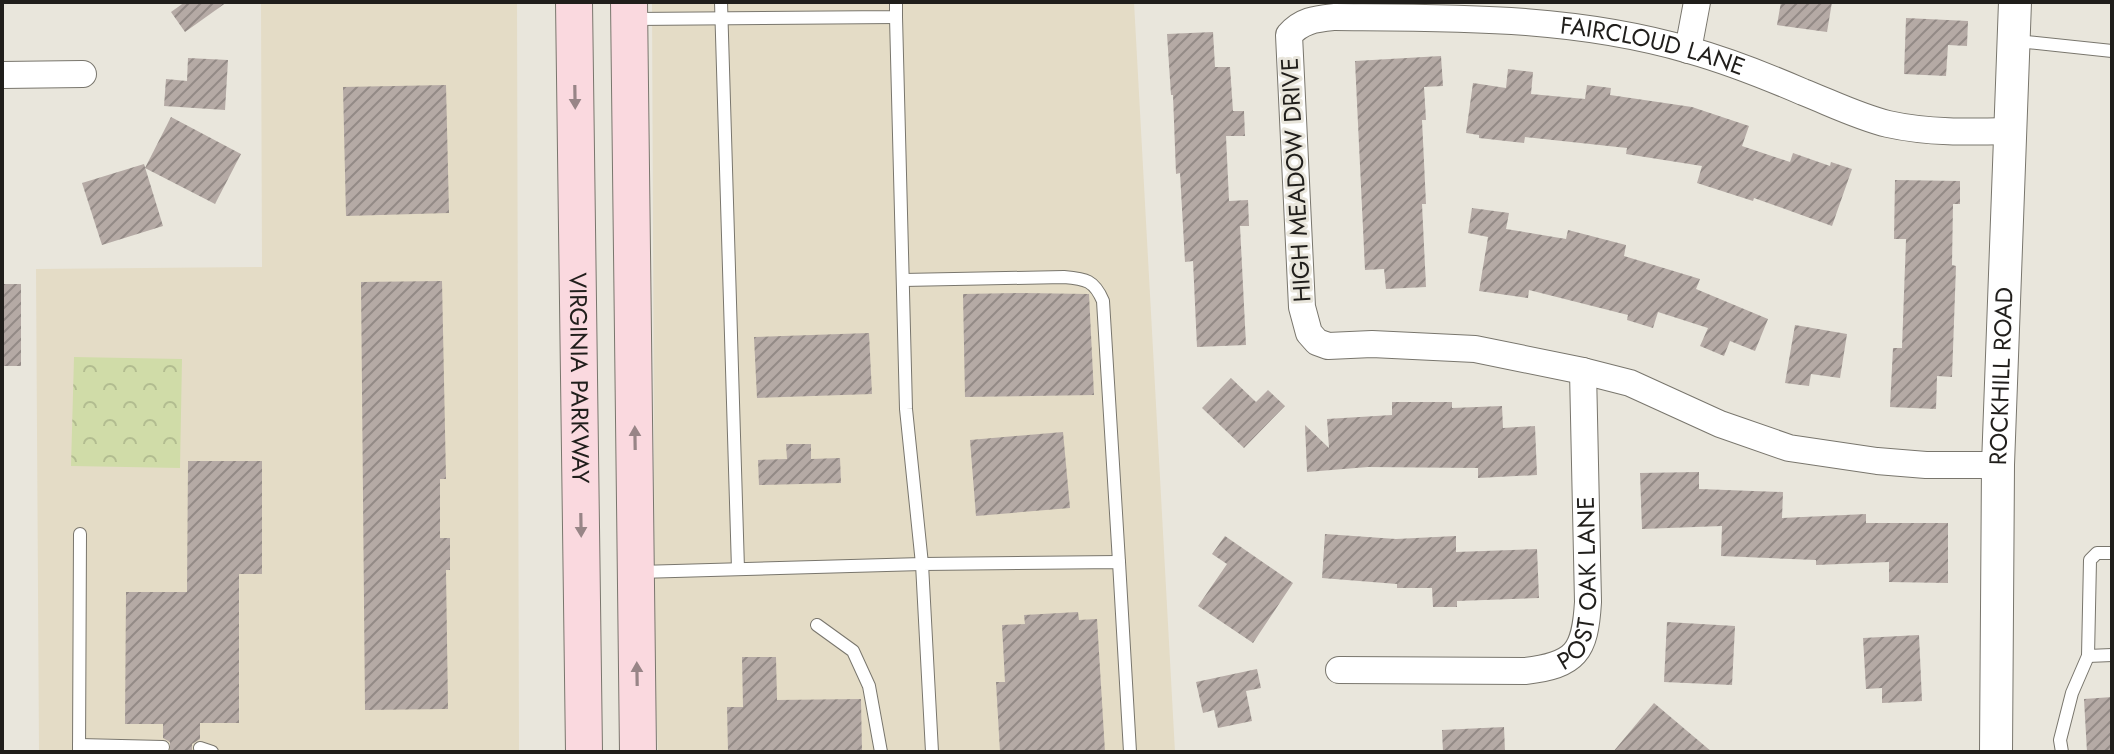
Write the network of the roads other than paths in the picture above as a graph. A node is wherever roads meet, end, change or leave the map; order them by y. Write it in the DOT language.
graph roads {
  1 [pos="721,2"];
  2 [pos="896,2"];
  3 [pos="1697,2"];
  4 [pos="2015,2"];
  5 [pos="574,10"];
  6 [pos="630,10"];
  7 [pos="896,17"];
  8 [pos="722,19"];
  9 [pos="1289,35"];
  10 [pos="2014,40"];
  11 [pos="1688,50"];
  12 [pos="2112,51"];
  13 [pos="83,74"];
  14 [pos="2,75"];
  15 [pos="2009,131"];
  16 [pos="903,280"];
  17 [pos="1583,371"];
  18 [pos="1998,465"];
  19 [pos="80,534"];
  20 [pos="2112,553"];
  21 [pos="1119,562"];
  22 [pos="922,564"];
  23 [pos="738,569"];
  24 [pos="636,572"];
  25 [pos="817,625"];
  26 [pos="2112,655"];
  27 [pos="2088,656"];
  28 [pos="1339,670"];
  29 [pos="163,747"];
  30 [pos="79,748"];
  31 [pos="584,752"];
  32 [pos="638,752"];
  33 [pos="881,752"];
  34 [pos="932,752"];
  35 [pos="1130,752"];
  36 [pos="1996,752"];
  37 [pos="2062,752"];
  1 -- 8 [label="lane"];
  2 -- 7 [label="lane"];
  3 -- 11 [label="street"];
  4 -- 10 [label="street, ROCKHILL ROAD"];
  5 -- 6 [label="main road"];
  5 -- 31 [label="main road, VIRGINIA PARKWAY, one-way"];
  6 -- 8 [label="lane"];
  24 -- 6 [label="main road, one-way"];
  7 -- 8 [label="lane"];
  7 -- 16 [label="lane"];
  8 -- 23 [label="lane"];
  9 -- 11 [label="street, FAIRCLOUD LANE"];
  9 -- 17 [label="street, HIGH MEADOW DRIVE"];
  10 -- 12 [label="lane"];
  10 -- 15 [label="street, ROCKHILL ROAD"];
  11 -- 15 [label="street, FAIRCLOUD LANE"];
  13 -- 14 [label="street"];
  15 -- 18 [label="street, ROCKHILL ROAD"];
  16 -- 21 [label="lane"];
  16 -- 22 [label="lane"];
  17 -- 18 [label="street, HIGH MEADOW DRIVE"];
  17 -- 28 [label="street, POST OAK LANE"];
  18 -- 36 [label="street, ROCKHILL ROAD"];
  19 -- 30 [label="lane"];
  20 -- 27 [label="lane"];
  21 -- 22 [label="lane"];
  21 -- 35 [label="lane"];
  22 -- 23 [label="lane"];
  22 -- 34 [label="lane"];
  23 -- 24 [label="lane"];
  32 -- 24 [label="main road, one-way"];
  25 -- 33 [label="lane"];
  26 -- 27 [label="lane"];
  27 -- 37 [label="lane"];
  29 -- 30 [label="lane"];
}
